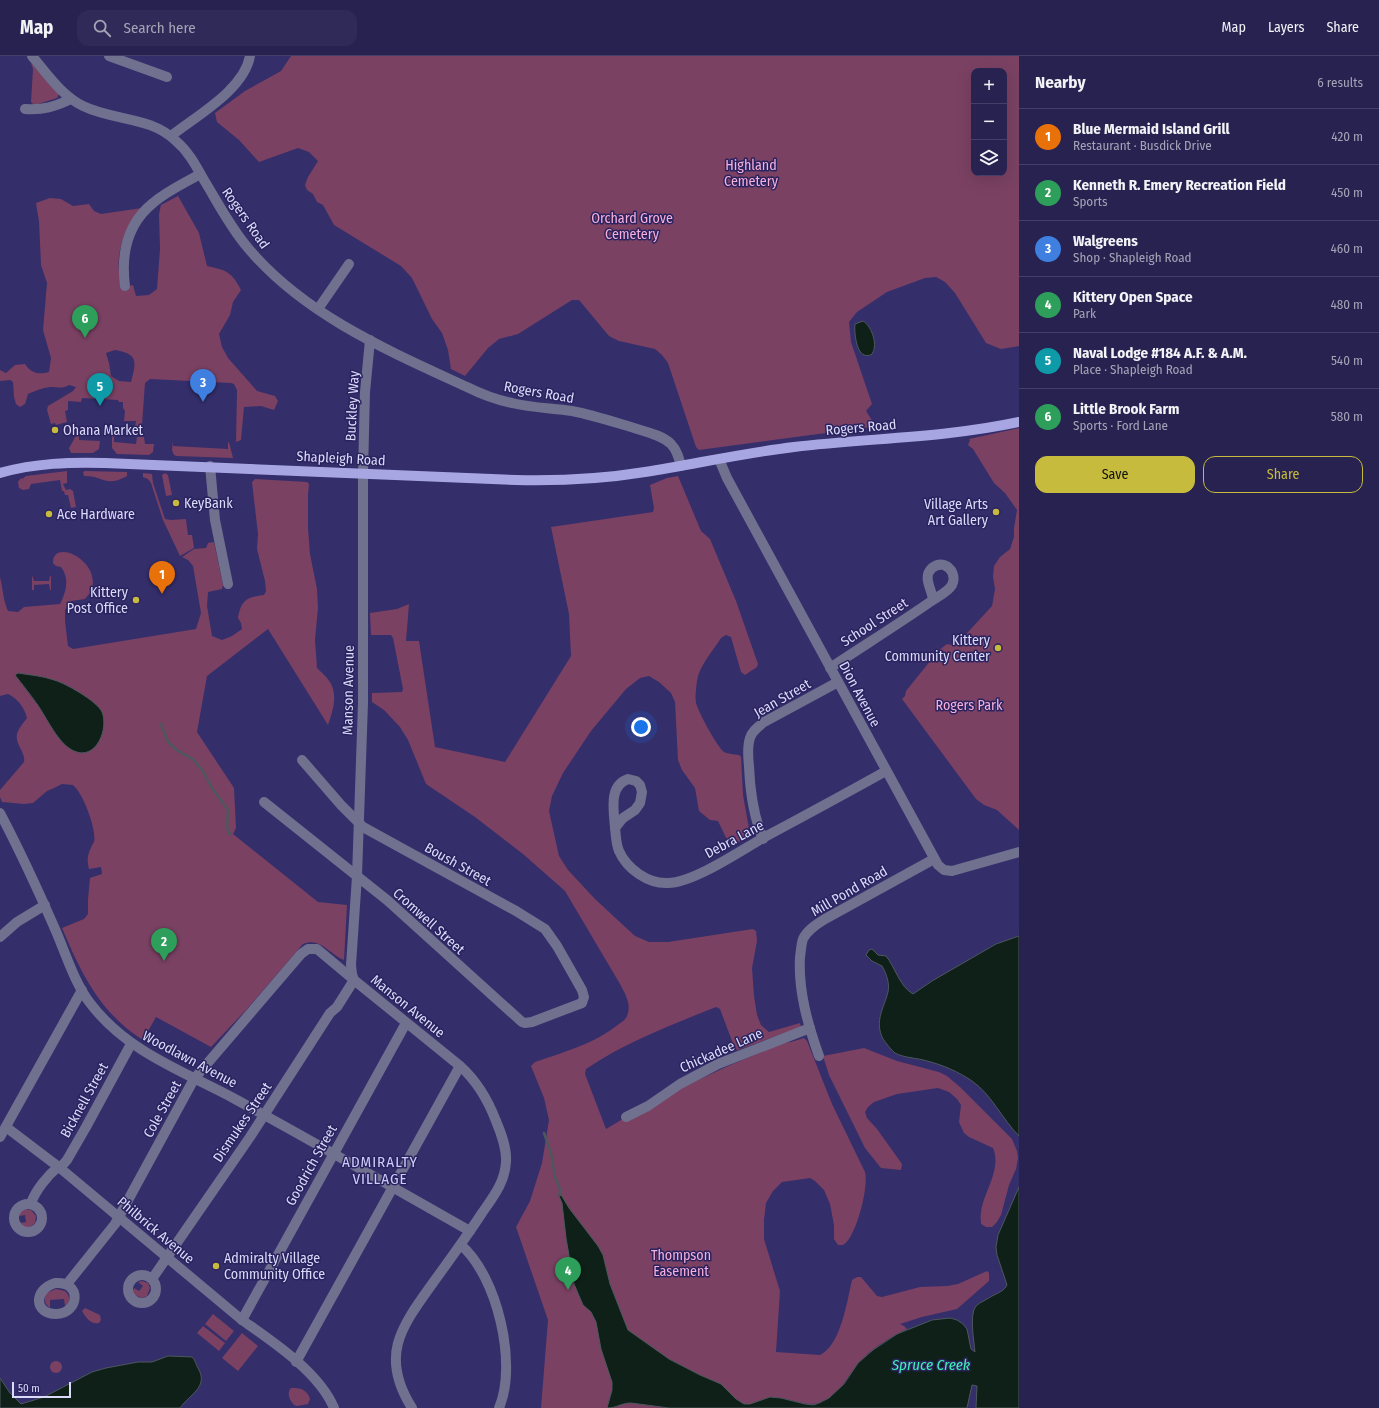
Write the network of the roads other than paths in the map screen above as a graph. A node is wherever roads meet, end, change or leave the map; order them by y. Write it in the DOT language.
graph roads {
  1 [pos="32,56"];
  2 [pos="108,56"];
  3 [pos="250,56"];
  4 [pos="167,77"];
  5 [pos="71,99"];
  6 [pos="25,110"];
  7 [pos="171,136"];
  8 [pos="200,174"];
  9 [pos="349,264"];
  10 [pos="125,286"];
  11 [pos="318,309"];
  12 [pos="370,340"];
  13 [pos="1019,422"];
  14 [pos="719,459"];
  15 [pos="210,466"];
  16 [pos="681,466"];
  17 [pos="0,473"];
  18 [pos="363,473"];
  19 [pos="228,584"];
  20 [pos="933,600"];
  21 [pos="830,668"];
  22 [pos="838,682"];
  23 [pos="302,760"];
  24 [pos="886,771"];
  25 [pos="264,802"];
  26 [pos="0,814"];
  27 [pos="358,822"];
  28 [pos="615,828"];
  29 [pos="763,839"];
  30 [pos="1019,852"];
  31 [pos="934,859"];
  32 [pos="357,876"];
  33 [pos="45,905"];
  34 [pos="0,937"];
  35 [pos="354,980"];
  36 [pos="82,990"];
  37 [pos="583,1002"];
  38 [pos="406,1023"];
  39 [pos="810,1028"];
  40 [pos="131,1044"];
  41 [pos="819,1056"];
  42 [pos="460,1066"];
  43 [pos="194,1079"];
  44 [pos="263,1115"];
  45 [pos="626,1117"];
  46 [pos="2,1131"];
  47 [pos="333,1155"];
  48 [pos="59,1167"];
  49 [pos="392,1188"];
  50 [pos="31,1203"];
  51 [pos="119,1218"];
  52 [pos="470,1231"];
  53 [pos="461,1246"];
  54 [pos="167,1258"];
  55 [pos="152,1279"];
  56 [pos="67,1284"];
  57 [pos="242,1320"];
  58 [pos="296,1362"];
  59 [pos="334,1408"];
  60 [pos="412,1408"];
  61 [pos="499,1408"];
  1 -- 5 [label="street, Rogers Road"];
  2 -- 4 [label="street"];
  3 -- 7 [label="street"];
  5 -- 6 [label="street"];
  5 -- 7 [label="street, Rogers Road"];
  7 -- 8 [label="street, Rogers Road"];
  8 -- 10 [label="street"];
  8 -- 11 [label="street, Rogers Road"];
  9 -- 11 [label="street"];
  11 -- 12 [label="street, Rogers Road"];
  12 -- 16 [label="street, Rogers Road"];
  12 -- 18 [label="street, Buckley Way"];
  13 -- 14 [label="main road, Rogers Road"];
  14 -- 16 [label="main road, Rogers Road"];
  14 -- 21 [label="street, Dion Avenue"];
  15 -- 17 [label="main road, Shapleigh Road"];
  15 -- 18 [label="main road, Shapleigh Road"];
  15 -- 19 [label="street"];
  16 -- 18 [label="main road, Shapleigh Road"];
  18 -- 27 [label="street, Manson Avenue"];
  20 -- 21 [label="street, School Street"];
  21 -- 22 [label="street, Dion Avenue"];
  22 -- 24 [label="street, Dion Avenue"];
  22 -- 29 [label="street, Jean Street"];
  23 -- 27 [label="street, Boush Street"];
  24 -- 29 [label="street, Debra Lane"];
  24 -- 31 [label="street, Dion Avenue"];
  25 -- 32 [label="street, Cromwell Street"];
  26 -- 33 [label="street, Woodlawn Avenue"];
  27 -- 32 [label="street, Manson Avenue"];
  27 -- 37 [label="street, Boush Street"];
  28 -- 29 [label="street, Debra Lane"];
  30 -- 31 [label="street, Dion Avenue"];
  31 -- 39 [label="street, Mill Pond Road"];
  32 -- 35 [label="street, Manson Avenue"];
  32 -- 37 [label="street, Cromwell Street"];
  33 -- 34 [label="street"];
  33 -- 36 [label="street, Woodlawn Avenue"];
  35 -- 38 [label="street, Manson Avenue"];
  35 -- 43 [label="street, Cole Street"];
  35 -- 44 [label="street, Dismukes Street"];
  36 -- 40 [label="street, Woodlawn Avenue"];
  36 -- 46 [label="street"];
  38 -- 42 [label="street, Manson Avenue"];
  38 -- 47 [label="street, Goodrich Street"];
  39 -- 41 [label="street, Mill Pond Road"];
  39 -- 45 [label="street, Chickadee Lane"];
  40 -- 43 [label="street, Woodlawn Avenue"];
  40 -- 48 [label="street, Bicknell Street"];
  42 -- 49 [label="street"];
  42 -- 52 [label="street, Manson Avenue"];
  43 -- 44 [label="street, Woodlawn Avenue"];
  43 -- 51 [label="street, Cole Street"];
  44 -- 47 [label="street, Woodlawn Avenue"];
  44 -- 54 [label="street, Dismukes Street"];
  46 -- 48 [label="street, Philbrick Avenue"];
  47 -- 49 [label="street, Woodlawn Avenue"];
  47 -- 57 [label="street, Goodrich Street"];
  48 -- 50 [label="street, Bicknell Street"];
  48 -- 51 [label="street, Philbrick Avenue"];
  49 -- 52 [label="street, Woodlawn Avenue"];
  49 -- 58 [label="street"];
  51 -- 54 [label="street, Philbrick Avenue"];
  51 -- 56 [label="street, Cole Street"];
  52 -- 53 [label="street, Manson Avenue"];
  53 -- 60 [label="street, Manson Avenue"];
  53 -- 61 [label="street"];
  54 -- 55 [label="street, Dismukes Street"];
  54 -- 57 [label="street, Philbrick Avenue"];
  57 -- 58 [label="street, Philbrick Avenue"];
  58 -- 59 [label="street, Philbrick Avenue"];
}
